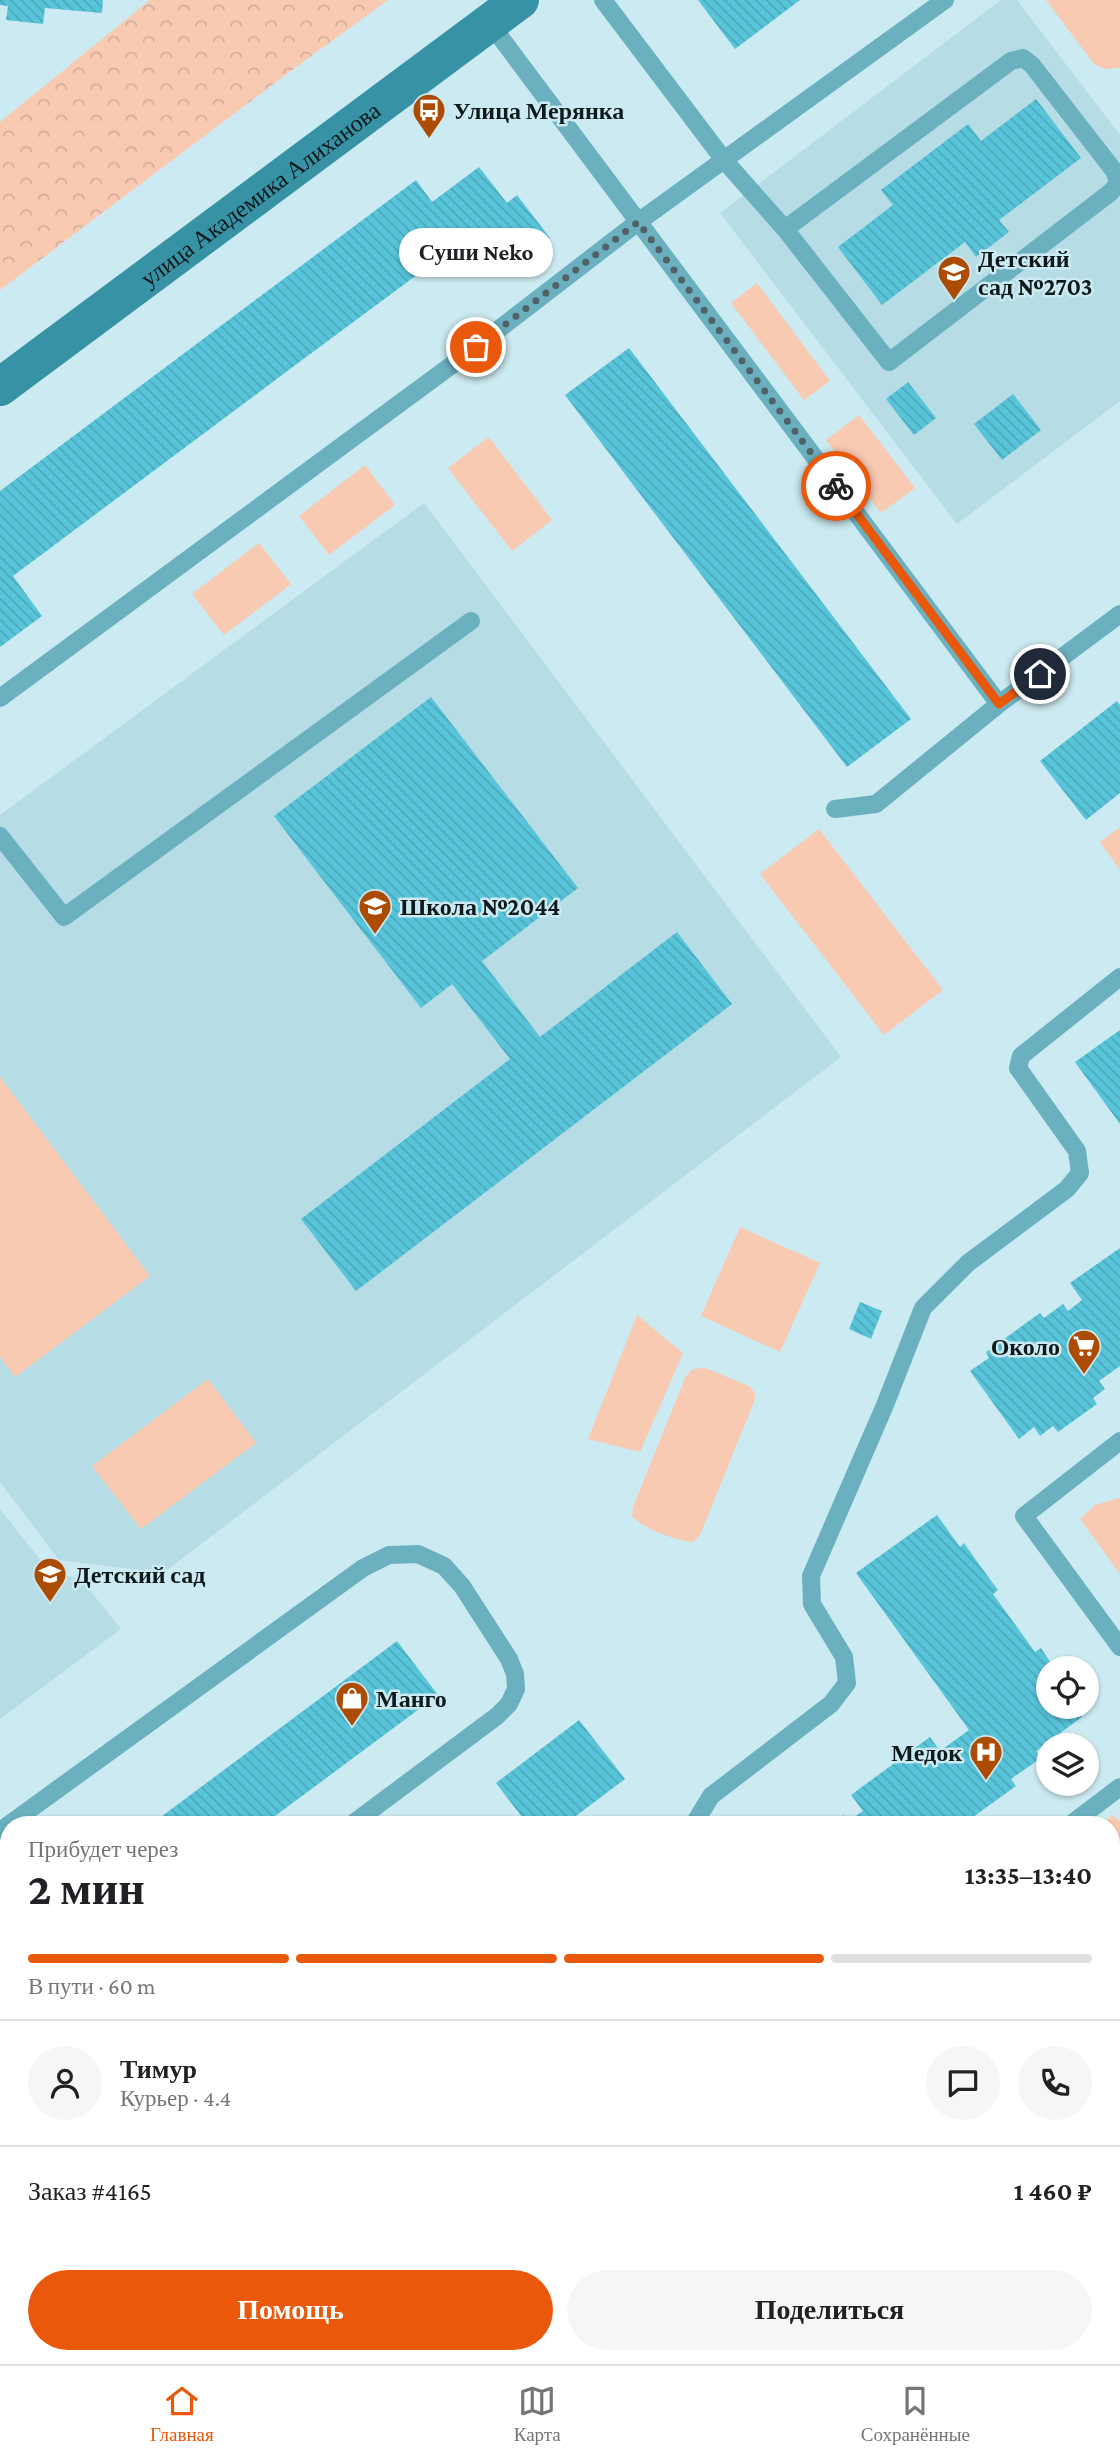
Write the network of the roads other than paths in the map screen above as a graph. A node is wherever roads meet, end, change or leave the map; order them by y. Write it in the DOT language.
graph roads {
  1 [pos="520,0"];
  2 [pos="603,0"];
  3 [pos="946,0"];
  4 [pos="489,22"];
  5 [pos="723,160"];
  6 [pos="638,222"];
  7 [pos="785,229"];
  8 [pos="0,387"];
  9 [pos="1120,614"];
  10 [pos="471,621"];
  11 [pos="0,698"];
  12 [pos="999,704"];
  13 [pos="835,809"];
  14 [pos="0,836"];
  15 [pos="1120,977"];
  16 [pos="1120,1441"];
  17 [pos="1120,1647"];
  18 [pos="1120,1787"];
  19 [pos="1094,1807"];
  20 [pos="19,1816"];
  21 [pos="363,1816"];
  22 [pos="699,1816"];
  23 [pos="1082,1816"];
  24 [pos="1092,1816"];
  1 -- 4 [label="street, улица Академика Алиханова"];
  2 -- 5 [label="lane"];
  3 -- 5 [label="lane"];
  4 -- 6 [label="lane"];
  4 -- 8 [label="street, улица Академика Алиханова"];
  5 -- 6 [label="lane"];
  5 -- 7 [label="lane"];
  6 -- 11 [label="lane"];
  6 -- 12 [label="lane"];
  7 -- 7 [label="lane"];
  9 -- 12 [label="lane"];
  10 -- 14 [label="lane"];
  12 -- 13 [label="lane"];
  15 -- 22 [label="lane"];
  16 -- 17 [label="lane"];
  18 -- 19 [label="lane"];
  19 -- 23 [label="lane"];
  19 -- 24 [label="lane"];
  20 -- 21 [label="lane"];
}
